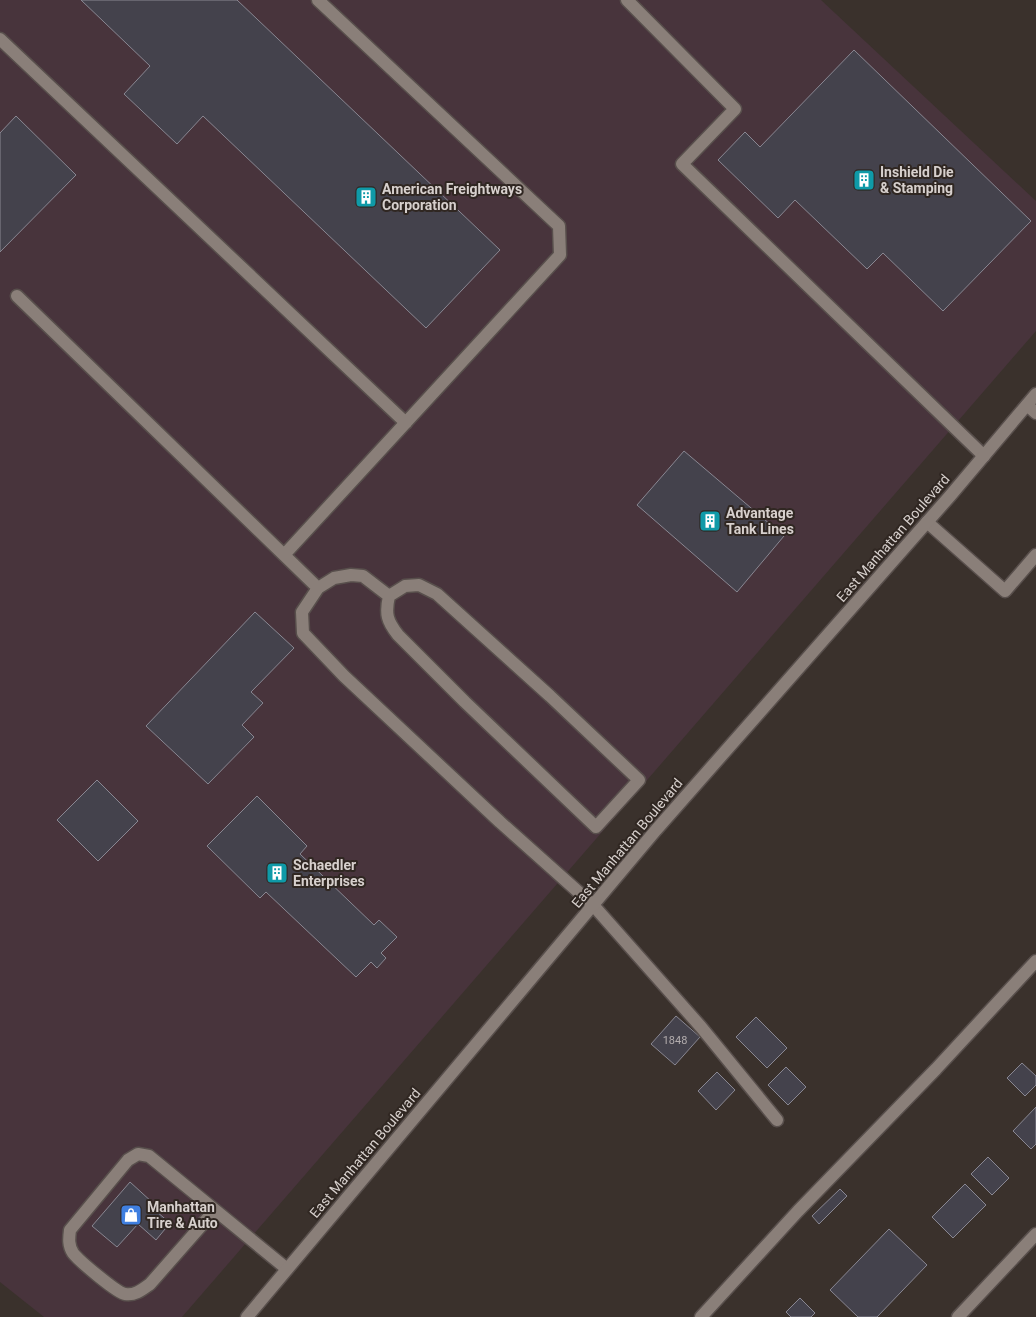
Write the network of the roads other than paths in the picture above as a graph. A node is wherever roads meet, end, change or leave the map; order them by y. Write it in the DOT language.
graph roads {
  1 [pos="318,0"];
  2 [pos="627,0"];
  3 [pos="0,38"];
  4 [pos="17,296"];
  5 [pos="1036,394"];
  6 [pos="1031,409"];
  7 [pos="406,423"];
  8 [pos="984,456"];
  9 [pos="927,522"];
  10 [pos="284,555"];
  11 [pos="1036,555"];
  12 [pos="318,588"];
  13 [pos="389,596"];
  14 [pos="593,905"];
  15 [pos="1036,961"];
  16 [pos="776,1120"];
  17 [pos="215,1210"];
  18 [pos="1036,1234"];
  19 [pos="286,1269"];
  20 [pos="246,1317"];
  21 [pos="700,1317"];
  22 [pos="958,1317"];
  1 -- 7 [label="street"];
  2 -- 8 [label="street"];
  3 -- 7 [label="street"];
  4 -- 10 [label="street"];
  5 -- 6 [label="street, East Manhattan Boulevard"];
  6 -- 8 [label="street, East Manhattan Boulevard"];
  7 -- 10 [label="street"];
  8 -- 9 [label="street, East Manhattan Boulevard"];
  9 -- 11 [label="street"];
  9 -- 14 [label="street, East Manhattan Boulevard"];
  10 -- 12 [label="street"];
  12 -- 13 [label="street"];
  12 -- 14 [label="street"];
  13 -- 13 [label="street"];
  14 -- 16 [label="street"];
  14 -- 19 [label="street, East Manhattan Boulevard"];
  15 -- 21 [label="street"];
  17 -- 17 [label="street"];
  17 -- 19 [label="street"];
  18 -- 22 [label="street"];
  19 -- 20 [label="street, East Manhattan Boulevard"];
}
